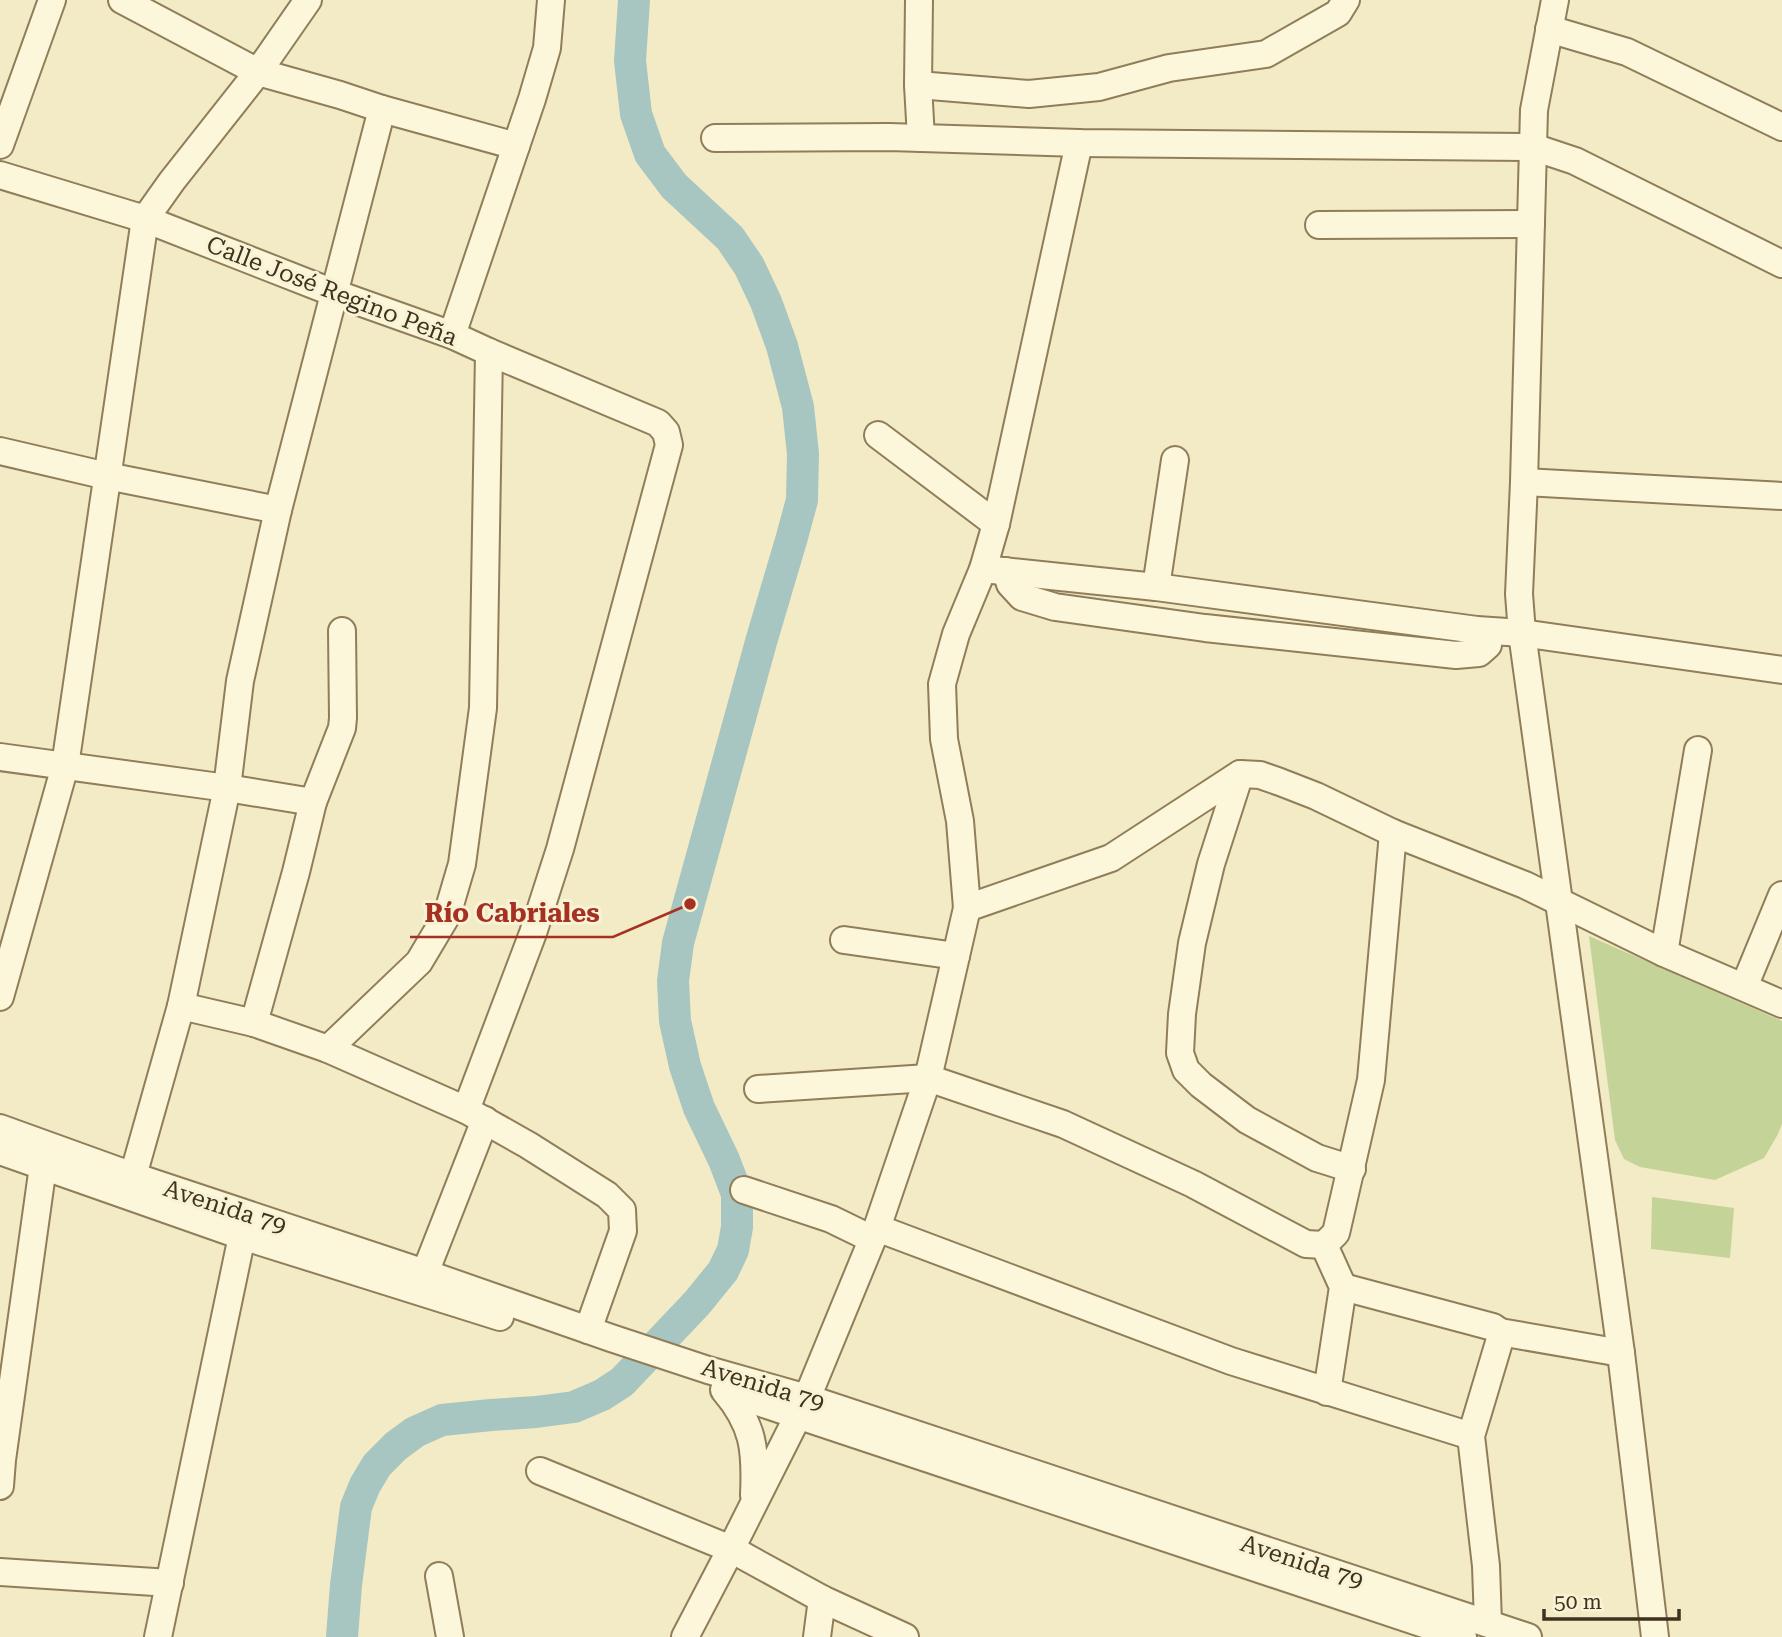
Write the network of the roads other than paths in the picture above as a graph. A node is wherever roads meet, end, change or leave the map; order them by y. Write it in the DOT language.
graph roads {
  1 [pos="52,0"];
  2 [pos="122,0"];
  3 [pos="308,0"];
  4 [pos="551,0"];
  5 [pos="919,0"];
  6 [pos="1346,0"];
  7 [pos="1555,0"];
  8 [pos="1549,29"];
  9 [pos="258,72"];
  10 [pos="918,85"];
  11 [pos="383,109"];
  12 [pos="1782,127"];
  13 [pos="715,138"];
  14 [pos="921,138"];
  15 [pos="1079,144"];
  16 [pos="0,145"];
  17 [pos="516,146"];
  18 [pos="1533,147"];
  19 [pos="0,175"];
  20 [pos="145,219"];
  21 [pos="1531,224"];
  22 [pos="1319,225"];
  23 [pos="1782,264"];
  24 [pos="334,293"];
  25 [pos="452,335"];
  26 [pos="489,352"];
  27 [pos="878,435"];
  28 [pos="0,451"];
  29 [pos="1175,460"];
  30 [pos="107,476"];
  31 [pos="1524,482"];
  32 [pos="1782,496"];
  33 [pos="278,510"];
  34 [pos="996,524"];
  35 [pos="994,570"];
  36 [pos="1156,587"];
  37 [pos="1477,630"];
  38 [pos="342,631"];
  39 [pos="1522,633"];
  40 [pos="1782,670"];
  41 [pos="1698,750"];
  42 [pos="0,757"];
  43 [pos="65,766"];
  44 [pos="1240,774"];
  45 [pos="227,788"];
  46 [pos="313,802"];
  47 [pos="1393,833"];
  48 [pos="1782,895"];
  49 [pos="1560,900"];
  50 [pos="967,908"];
  51 [pos="844,940"];
  52 [pos="1664,953"];
  53 [pos="956,956"];
  54 [pos="1744,987"];
  55 [pos="0,997"];
  56 [pos="1782,1004"];
  57 [pos="181,1006"];
  58 [pos="254,1023"];
  59 [pos="328,1049"];
  60 [pos="928,1078"];
  61 [pos="758,1089"];
  62 [pos="475,1115"];
  63 [pos="0,1128"];
  64 [pos="0,1151"];
  65 [pos="43,1166"];
  66 [pos="1352,1168"];
  67 [pos="133,1176"];
  68 [pos="744,1190"];
  69 [pos="874,1233"];
  70 [pos="242,1236"];
  71 [pos="1324,1245"];
  72 [pos="425,1273"];
  73 [pos="1343,1287"];
  74 [pos="1500,1332"];
  75 [pos="600,1339"];
  76 [pos="1621,1353"];
  77 [pos="711,1381"];
  78 [pos="1327,1392"];
  79 [pos="802,1407"];
  80 [pos="1471,1436"];
  81 [pos="540,1471"];
  82 [pos="0,1486"];
  83 [pos="753,1506"];
  84 [pos="731,1549"];
  85 [pos="0,1572"];
  86 [pos="439,1576"];
  87 [pos="170,1583"];
  88 [pos="822,1599"];
  89 [pos="1488,1623"];
  90 [pos="158,1637"];
  91 [pos="450,1637"];
  92 [pos="685,1637"];
  93 [pos="817,1637"];
  94 [pos="905,1637"];
  95 [pos="1463,1637"];
  96 [pos="1528,1637"];
  97 [pos="1655,1637"];
  1 -- 16 [label="street"];
  2 -- 9 [label="street"];
  3 -- 9 [label="street"];
  4 -- 17 [label="street"];
  5 -- 10 [label="street"];
  6 -- 10 [label="street"];
  7 -- 8 [label="street"];
  8 -- 12 [label="street"];
  8 -- 18 [label="street"];
  9 -- 11 [label="street"];
  9 -- 20 [label="street"];
  10 -- 14 [label="street"];
  11 -- 17 [label="street"];
  11 -- 24 [label="street"];
  13 -- 14 [label="street"];
  14 -- 15 [label="street"];
  15 -- 18 [label="street"];
  15 -- 34 [label="street"];
  17 -- 25 [label="street"];
  18 -- 21 [label="street"];
  18 -- 23 [label="street"];
  19 -- 20 [label="street, Calle José Regino Peña"];
  20 -- 24 [label="street, Calle José Regino Peña"];
  20 -- 30 [label="street"];
  21 -- 22 [label="street"];
  21 -- 31 [label="street"];
  24 -- 25 [label="street, Calle José Regino Peña"];
  24 -- 33 [label="street"];
  25 -- 26 [label="street, Calle José Regino Peña"];
  26 -- 59 [label="street"];
  26 -- 62 [label="street, Calle José Regino Peña"];
  27 -- 34 [label="street"];
  28 -- 30 [label="street"];
  29 -- 36 [label="street"];
  30 -- 33 [label="street"];
  30 -- 43 [label="street"];
  31 -- 32 [label="street"];
  31 -- 39 [label="street"];
  33 -- 45 [label="street"];
  34 -- 35 [label="street"];
  35 -- 36 [label="street"];
  35 -- 37 [label="street"];
  35 -- 50 [label="street"];
  36 -- 37 [label="street"];
  37 -- 39 [label="street"];
  38 -- 46 [label="street"];
  39 -- 40 [label="street"];
  39 -- 49 [label="street"];
  41 -- 52 [label="street"];
  42 -- 43 [label="street"];
  43 -- 45 [label="street"];
  43 -- 55 [label="street"];
  44 -- 47 [label="street"];
  44 -- 50 [label="street"];
  44 -- 66 [label="street"];
  45 -- 46 [label="street"];
  45 -- 57 [label="street"];
  46 -- 58 [label="street"];
  47 -- 49 [label="street"];
  47 -- 66 [label="street"];
  48 -- 54 [label="street"];
  49 -- 52 [label="street"];
  49 -- 76 [label="street"];
  50 -- 53 [label="street"];
  51 -- 53 [label="street"];
  52 -- 54 [label="street"];
  53 -- 60 [label="street"];
  54 -- 56 [label="street"];
  57 -- 58 [label="street"];
  57 -- 67 [label="street"];
  58 -- 59 [label="street"];
  59 -- 62 [label="street"];
  60 -- 61 [label="street"];
  60 -- 69 [label="street"];
  60 -- 71 [label="street"];
  62 -- 72 [label="street"];
  62 -- 75 [label="street"];
  63 -- 67 [label="street, Avenida 79"];
  64 -- 65 [label="street"];
  65 -- 70 [label="street"];
  65 -- 82 [label="street"];
  66 -- 71 [label="street"];
  67 -- 72 [label="street, Avenida 79"];
  68 -- 69 [label="street"];
  69 -- 78 [label="street"];
  69 -- 79 [label="street"];
  70 -- 75 [label="street"];
  70 -- 87 [label="street"];
  71 -- 73 [label="street"];
  72 -- 75 [label="street, Avenida 79"];
  73 -- 74 [label="street"];
  73 -- 78 [label="street"];
  74 -- 76 [label="street"];
  74 -- 80 [label="street"];
  75 -- 77 [label="street, Avenida 79"];
  76 -- 97 [label="street"];
  77 -- 79 [label="street, Avenida 79"];
  77 -- 83 [label="street"];
  78 -- 80 [label="street"];
  79 -- 83 [label="street"];
  79 -- 89 [label="street, Avenida 79"];
  79 -- 95 [label="street, Avenida 79"];
  80 -- 89 [label="street"];
  81 -- 84 [label="street"];
  83 -- 84 [label="street"];
  84 -- 88 [label="street"];
  84 -- 92 [label="street"];
  85 -- 87 [label="street"];
  86 -- 91 [label="street"];
  87 -- 90 [label="street"];
  88 -- 93 [label="street"];
  88 -- 94 [label="street"];
  89 -- 96 [label="street, Avenida 79"];
}
